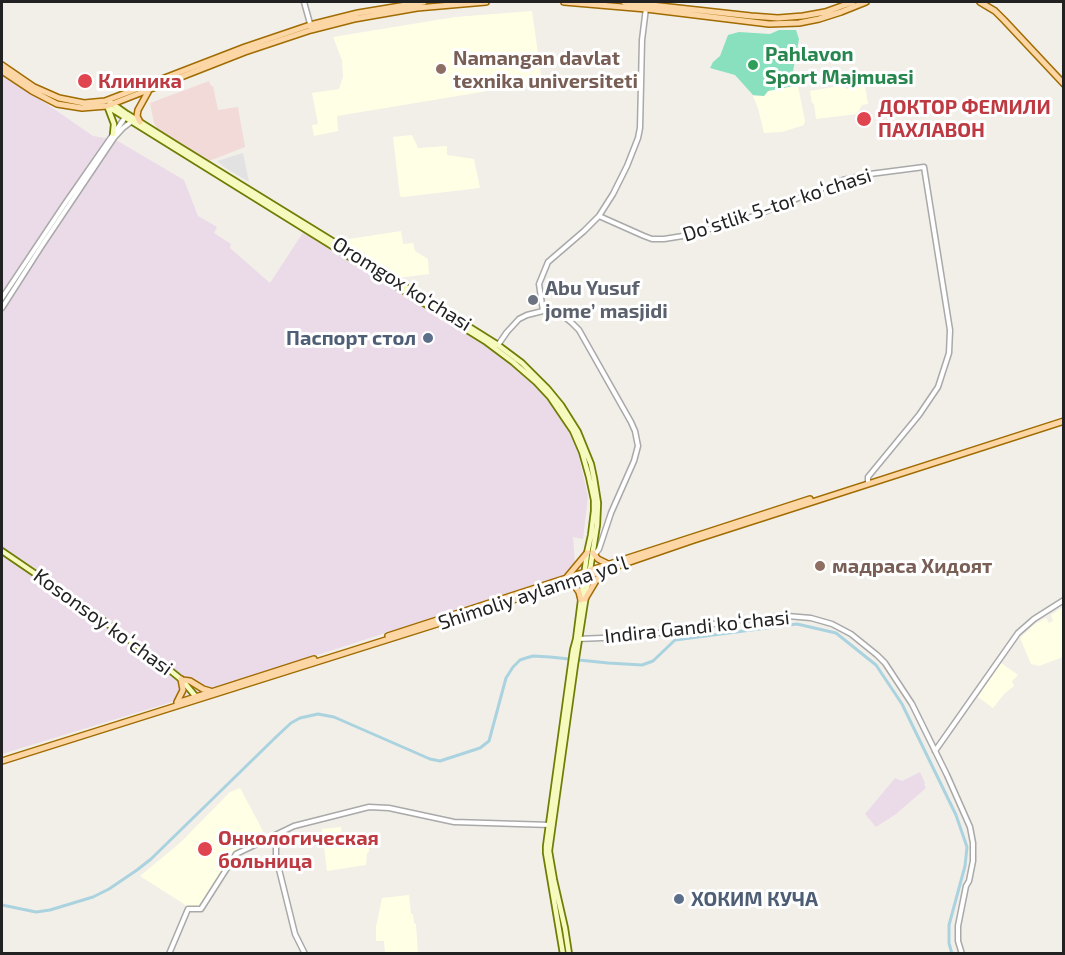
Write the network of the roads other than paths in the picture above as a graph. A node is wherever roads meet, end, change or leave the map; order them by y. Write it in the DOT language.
graph roads {
  1 [pos="304,2"];
  2 [pos="421,2"];
  3 [pos="486,2"];
  4 [pos="564,2"];
  5 [pos="624,2"];
  6 [pos="853,2"];
  7 [pos="866,2"];
  8 [pos="980,2"];
  9 [pos="670,4"];
  10 [pos="646,6"];
  11 [pos="725,16"];
  12 [pos="311,27"];
  13 [pos="2,65"];
  14 [pos="2,71"];
  15 [pos="1064,84"];
  16 [pos="151,89"];
  17 [pos="108,103"];
  18 [pos="126,116"];
  19 [pos="132,122"];
  20 [pos="140,122"];
  21 [pos="113,134"];
  22 [pos="599,216"];
  23 [pos="320,236"];
  24 [pos="2,298"];
  25 [pos="2,308"];
  26 [pos="543,311"];
  27 [pos="498,345"];
  28 [pos="1062,420"];
  29 [pos="867,483"];
  30 [pos="593,535"];
  31 [pos="2,551"];
  32 [pos="590,553"];
  33 [pos="609,566"];
  34 [pos="587,573"];
  35 [pos="565,581"];
  36 [pos="583,599"];
  37 [pos="1064,600"];
  38 [pos="578,639"];
  39 [pos="287,669"];
  40 [pos="181,680"];
  41 [pos="211,692"];
  42 [pos="197,698"];
  43 [pos="177,703"];
  44 [pos="935,751"];
  45 [pos="2,760"];
  46 [pos="550,825"];
  47 [pos="281,833"];
  48 [pos="170,951"];
  49 [pos="305,954"];
  50 [pos="563,954"];
  51 [pos="569,954"];
  52 [pos="962,954"];
  1 -- 12 [label="street"];
  2 -- 12 [label="main road"];
  3 -- 12 [label="main road"];
  4 -- 10 [label="main road"];
  5 -- 10 [label="main road"];
  6 -- 11 [label="main road"];
  7 -- 11 [label="main road"];
  8 -- 15 [label="main road"];
  9 -- 10 [label="main road"];
  9 -- 11 [label="main road"];
  10 -- 11 [label="main road"];
  10 -- 22 [label="street"];
  12 -- 16 [label="main road"];
  12 -- 17 [label="main road"];
  13 -- 17 [label="main road"];
  14 -- 17 [label="main road"];
  16 -- 17 [label="main road"];
  16 -- 20 [label="main road"];
  17 -- 18 [label="main road, Oromgox ko‘chasi"];
  17 -- 21 [label="main road"];
  18 -- 19 [label="main road, Oromgox ko‘chasi"];
  18 -- 20 [label="main road, Oromgox ko‘chasi"];
  18 -- 21 [label="street"];
  19 -- 23 [label="main road, Oromgox ko‘chasi"];
  19 -- 25 [label="street"];
  20 -- 23 [label="main road, Oromgox ko‘chasi"];
  21 -- 24 [label="street"];
  22 -- 26 [label="street"];
  22 -- 29 [label="street, Doʻstlik 5-tor koʻchasi"];
  23 -- 27 [label="main road, Oromgox ko‘chasi"];
  23 -- 30 [label="main road, Oromgox ko‘chasi"];
  26 -- 27 [label="street"];
  26 -- 32 [label="street"];
  27 -- 30 [label="main road, Oromgox ko‘chasi"];
  28 -- 29 [label="main road, Shimoliy aylanma yoʻl"];
  29 -- 33 [label="main road, Shimoliy aylanma yoʻl"];
  30 -- 32 [label="main road"];
  31 -- 40 [label="main road, Kosonsoy koʻchasi"];
  32 -- 33 [label="main road"];
  32 -- 34 [label="main road"];
  32 -- 35 [label="main road"];
  33 -- 34 [label="main road, Shimoliy aylanma yoʻl"];
  33 -- 36 [label="main road"];
  34 -- 35 [label="main road, Shimoliy aylanma yoʻl"];
  34 -- 36 [label="main road"];
  35 -- 36 [label="main road"];
  35 -- 39 [label="main road, Shimoliy aylanma yoʻl"];
  36 -- 38 [label="main road"];
  37 -- 44 [label="street"];
  38 -- 44 [label="street, Indira Gandi koʻchasi"];
  38 -- 46 [label="main road"];
  39 -- 41 [label="main road, Shimoliy aylanma yoʻl"];
  39 -- 42 [label="main road, Shimoliy aylanma yoʻl"];
  40 -- 41 [label="main road"];
  40 -- 42 [label="main road, Kosonsoy koʻchasi"];
  40 -- 43 [label="main road"];
  41 -- 42 [label="main road, Shimoliy aylanma yoʻl"];
  42 -- 43 [label="main road, Shimoliy aylanma yoʻl"];
  42 -- 45 [label="main road, Shimoliy aylanma yoʻl"];
  43 -- 45 [label="main road, Shimoliy aylanma yoʻl"];
  44 -- 52 [label="street, Indira Gandi koʻchasi"];
  46 -- 47 [label="street"];
  46 -- 50 [label="main road"];
  46 -- 51 [label="main road"];
  47 -- 48 [label="street"];
  47 -- 49 [label="street"];
}
